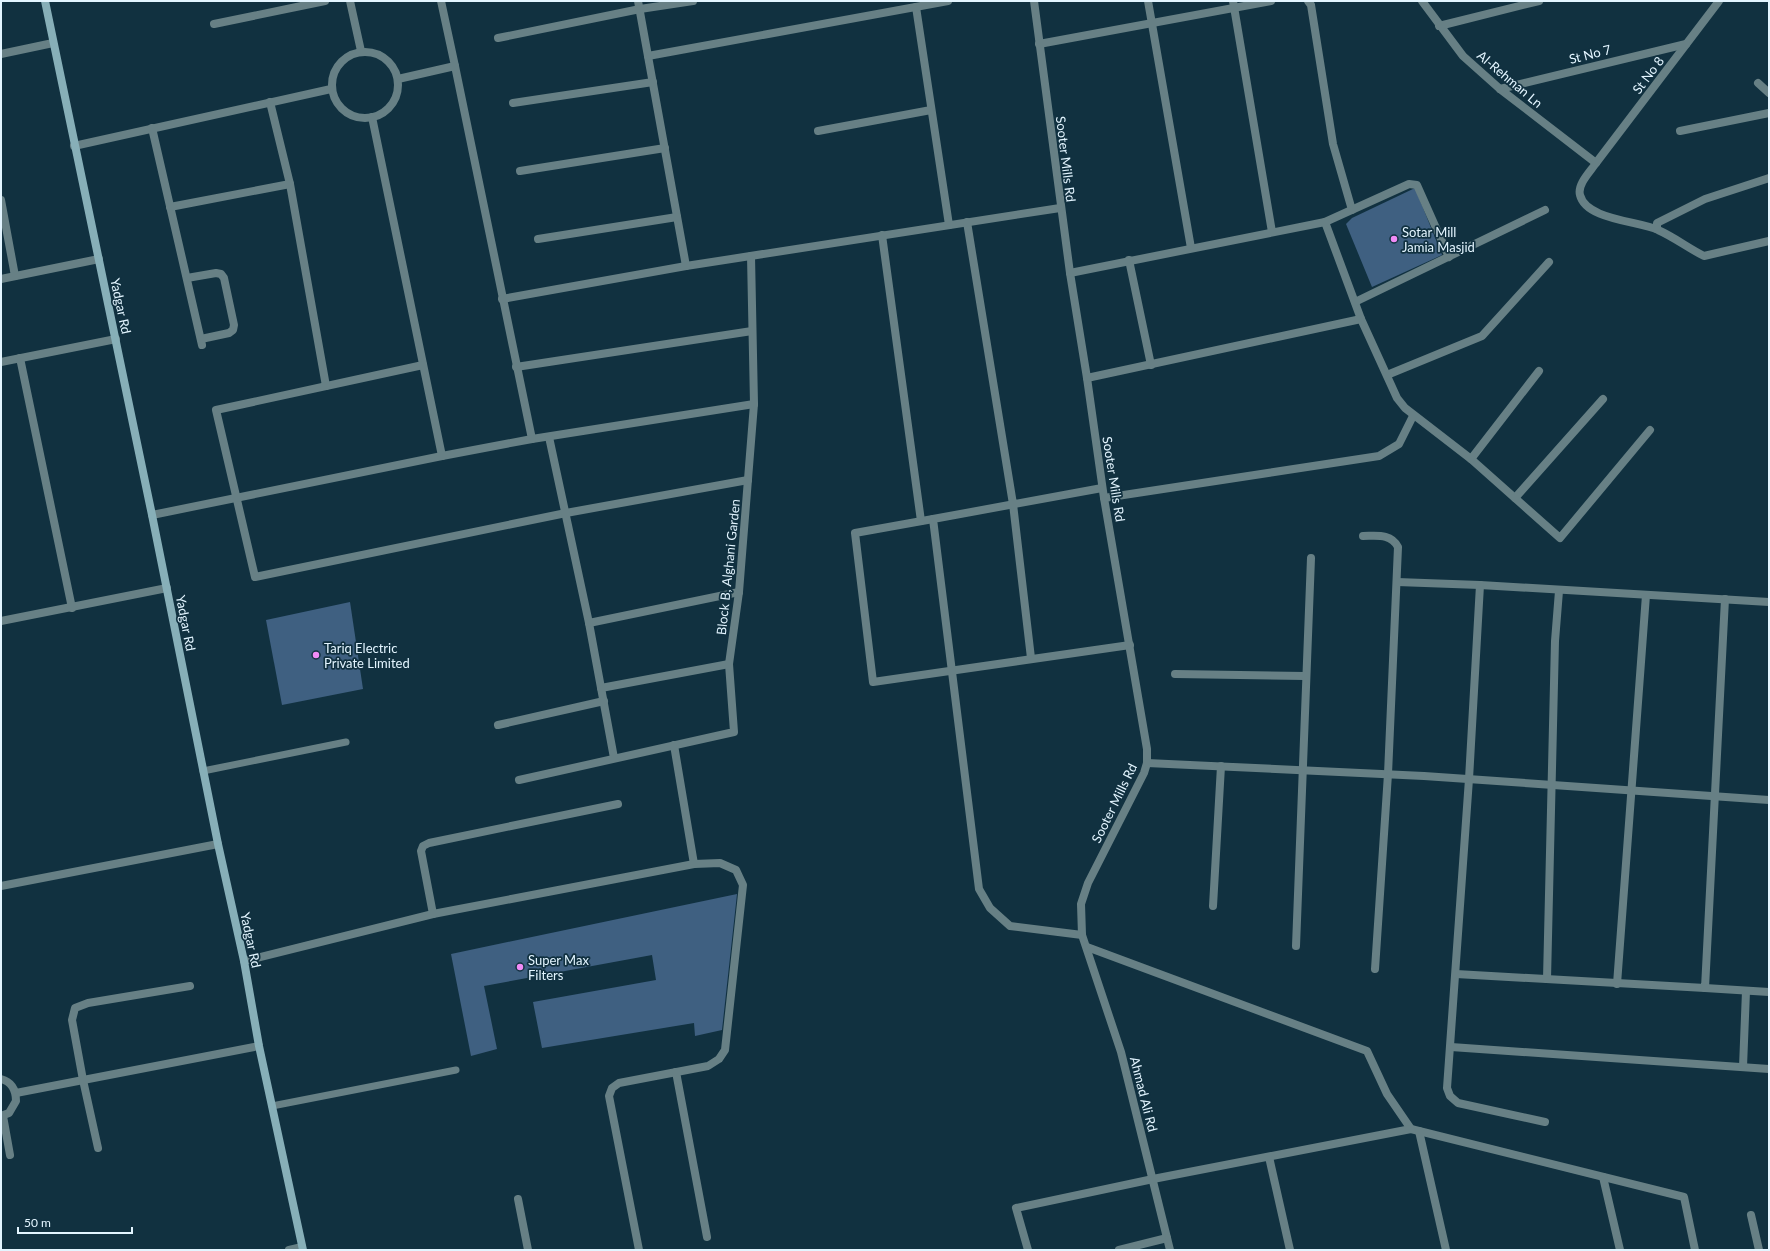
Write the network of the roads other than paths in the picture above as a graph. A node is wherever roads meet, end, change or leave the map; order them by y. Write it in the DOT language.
graph roads {
  1 [pos="45,1"];
  2 [pos="324,1"];
  3 [pos="350,1"];
  4 [pos="442,1"];
  5 [pos="693,1"];
  6 [pos="948,1"];
  7 [pos="1034,1"];
  8 [pos="1148,1"];
  9 [pos="1271,1"];
  10 [pos="1308,1"];
  11 [pos="1422,1"];
  12 [pos="1539,1"];
  13 [pos="1719,1"];
  14 [pos="639,5"];
  15 [pos="1234,5"];
  16 [pos="916,7"];
  17 [pos="214,24"];
  18 [pos="1152,24"];
  19 [pos="1439,26"];
  20 [pos="498,38"];
  21 [pos="53,43"];
  22 [pos="1039,44"];
  23 [pos="1686,44"];
  24 [pos="361,51"];
  25 [pos="1,54"];
  26 [pos="648,56"];
  27 [pos="455,66"];
  28 [pos="398,79"];
  29 [pos="653,82"];
  30 [pos="1758,83"];
  31 [pos="331,89"];
  32 [pos="1500,89"];
  33 [pos="1769,93"];
  34 [pos="270,102"];
  35 [pos="513,103"];
  36 [pos="931,110"];
  37 [pos="1769,113"];
  38 [pos="372,117"];
  39 [pos="152,128"];
  40 [pos="818,131"];
  41 [pos="1680,131"];
  42 [pos="74,146"];
  43 [pos="665,148"];
  44 [pos="1596,163"];
  45 [pos="520,171"];
  46 [pos="1769,178"];
  47 [pos="290,184"];
  48 [pos="1,200"];
  49 [pos="170,208"];
  50 [pos="1060,208"];
  51 [pos="1352,210"];
  52 [pos="1545,210"];
  53 [pos="2,215"];
  54 [pos="677,216"];
  55 [pos="967,222"];
  56 [pos="1324,222"];
  57 [pos="949,225"];
  58 [pos="1657,229"];
  59 [pos="1272,232"];
  60 [pos="882,236"];
  61 [pos="538,239"];
  62 [pos="1769,241"];
  63 [pos="1191,248"];
  64 [pos="751,256"];
  65 [pos="1449,257"];
  66 [pos="99,259"];
  67 [pos="1129,260"];
  68 [pos="1549,262"];
  69 [pos="686,266"];
  70 [pos="1070,273"];
  71 [pos="15,276"];
  72 [pos="1,278"];
  73 [pos="186,278"];
  74 [pos="502,299"];
  75 [pos="1355,302"];
  76 [pos="1361,319"];
  77 [pos="752,331"];
  78 [pos="116,338"];
  79 [pos="20,358"];
  80 [pos="1,362"];
  81 [pos="423,365"];
  82 [pos="1151,366"];
  83 [pos="516,367"];
  84 [pos="1539,371"];
  85 [pos="1387,375"];
  86 [pos="1087,378"];
  87 [pos="326,386"];
  88 [pos="1603,399"];
  89 [pos="754,404"];
  90 [pos="1413,416"];
  91 [pos="1650,430"];
  92 [pos="549,436"];
  93 [pos="532,439"];
  94 [pos="442,456"];
  95 [pos="1471,459"];
  96 [pos="748,480"];
  97 [pos="1102,488"];
  98 [pos="236,498"];
  99 [pos="1104,498"];
  100 [pos="1515,498"];
  101 [pos="1013,504"];
  102 [pos="566,513"];
  103 [pos="152,515"];
  104 [pos="933,519"];
  105 [pos="921,521"];
  106 [pos="1363,536"];
  107 [pos="1311,558"];
  108 [pos="1397,582"];
  109 [pos="1480,585"];
  110 [pos="167,588"];
  111 [pos="1559,591"];
  112 [pos="739,592"];
  113 [pos="1646,595"];
  114 [pos="1725,599"];
  115 [pos="1769,602"];
  116 [pos="72,608"];
  117 [pos="1,621"];
  118 [pos="589,623"];
  119 [pos="1130,645"];
  120 [pos="1031,658"];
  121 [pos="729,664"];
  122 [pos="952,670"];
  123 [pos="1175,674"];
  124 [pos="1305,676"];
  125 [pos="601,688"];
  126 [pos="604,701"];
  127 [pos="498,724"];
  128 [pos="346,742"];
  129 [pos="674,745"];
  130 [pos="614,758"];
  131 [pos="1147,763"];
  132 [pos="1221,766"];
  133 [pos="1302,770"];
  134 [pos="204,771"];
  135 [pos="1388,774"];
  136 [pos="1469,779"];
  137 [pos="519,780"];
  138 [pos="1552,785"];
  139 [pos="1630,790"];
  140 [pos="1715,796"];
  141 [pos="1769,800"];
  142 [pos="618,804"];
  143 [pos="218,844"];
  144 [pos="694,864"];
  145 [pos="1,886"];
  146 [pos="1213,906"];
  147 [pos="432,914"];
  148 [pos="1082,935"];
  149 [pos="1087,946"];
  150 [pos="1296,946"];
  151 [pos="244,961"];
  152 [pos="1375,969"];
  153 [pos="1456,974"];
  154 [pos="1547,980"];
  155 [pos="1617,984"];
  156 [pos="190,986"];
  157 [pos="1705,988"];
  158 [pos="1746,991"];
  159 [pos="1769,992"];
  160 [pos="258,1046"];
  161 [pos="1451,1047"];
  162 [pos="1743,1067"];
  163 [pos="1769,1069"];
  164 [pos="456,1070"];
  165 [pos="676,1072"];
  166 [pos="1,1079"];
  167 [pos="83,1080"];
  168 [pos="16,1093"];
  169 [pos="272,1106"];
  170 [pos="2,1116"];
  171 [pos="1545,1122"];
  172 [pos="1415,1130"];
  173 [pos="98,1148"];
  174 [pos="10,1155"];
  175 [pos="1269,1157"];
  176 [pos="1603,1177"];
  177 [pos="1153,1179"];
  178 [pos="518,1199"];
  179 [pos="1751,1216"];
  180 [pos="707,1237"];
  181 [pos="1167,1238"];
  182 [pos="302,1249"];
  183 [pos="289,1250"];
  184 [pos="528,1250"];
  185 [pos="639,1250"];
  186 [pos="1028,1250"];
  187 [pos="1119,1250"];
  188 [pos="1170,1250"];
  189 [pos="1290,1250"];
  190 [pos="1446,1250"];
  191 [pos="1620,1250"];
  192 [pos="1695,1250"];
  193 [pos="1759,1250"];
  1 -- 21 [label="street, Yadgar Rd"];
  2 -- 17 [label="street"];
  3 -- 24 [label="street"];
  4 -- 27 [label="street"];
  5 -- 14 [label="street"];
  6 -- 16 [label="street"];
  7 -- 22 [label="street, Sooter Mills Rd"];
  8 -- 18 [label="street"];
  9 -- 15 [label="street"];
  10 -- 51 [label="street"];
  11 -- 19 [label="street, Al-Rehman Ln"];
  12 -- 19 [label="street"];
  13 -- 23 [label="street, St No 8"];
  14 -- 20 [label="street"];
  14 -- 26 [label="street"];
  15 -- 18 [label="street"];
  15 -- 59 [label="street"];
  16 -- 26 [label="street"];
  16 -- 36 [label="street"];
  18 -- 22 [label="street"];
  18 -- 63 [label="street"];
  19 -- 32 [label="street, Al-Rehman Ln"];
  21 -- 25 [label="street"];
  21 -- 42 [label="street, Yadgar Rd"];
  22 -- 50 [label="street, Sooter Mills Rd"];
  23 -- 32 [label="street, St No 7"];
  23 -- 44 [label="street, St No 8"];
  24 -- 28 [label="street"];
  24 -- 31 [label="street"];
  26 -- 29 [label="street"];
  27 -- 28 [label="street"];
  27 -- 74 [label="street"];
  28 -- 38 [label="street"];
  29 -- 35 [label="street"];
  29 -- 43 [label="street"];
  30 -- 33 [label="street"];
  31 -- 34 [label="street"];
  31 -- 38 [label="street"];
  32 -- 44 [label="street, Al-Rehman Ln"];
  34 -- 39 [label="street"];
  34 -- 47 [label="street"];
  36 -- 40 [label="street"];
  36 -- 57 [label="street"];
  37 -- 41 [label="street"];
  38 -- 81 [label="street"];
  39 -- 42 [label="street"];
  39 -- 49 [label="street"];
  42 -- 66 [label="street, Yadgar Rd"];
  43 -- 45 [label="street"];
  43 -- 54 [label="street"];
  44 -- 58 [label="street, St No 8"];
  46 -- 58 [label="street"];
  47 -- 49 [label="street"];
  47 -- 87 [label="street"];
  48 -- 53 [label="street"];
  49 -- 73 [label="street"];
  50 -- 55 [label="street"];
  50 -- 70 [label="street, Sooter Mills Rd"];
  51 -- 56 [label="street"];
  51 -- 65 [label="street"];
  52 -- 65 [label="street"];
  53 -- 71 [label="street"];
  54 -- 61 [label="street"];
  54 -- 69 [label="street"];
  55 -- 57 [label="street"];
  55 -- 101 [label="street"];
  56 -- 59 [label="street"];
  56 -- 75 [label="street"];
  57 -- 60 [label="street"];
  58 -- 62 [label="street, St No 8"];
  59 -- 63 [label="street"];
  60 -- 64 [label="street"];
  60 -- 105 [label="street"];
  63 -- 67 [label="street"];
  64 -- 69 [label="street"];
  64 -- 77 [label="street, Block B, Alghani Garden"];
  65 -- 75 [label="street"];
  66 -- 71 [label="street"];
  66 -- 78 [label="street, Yadgar Rd"];
  67 -- 70 [label="street"];
  67 -- 82 [label="street"];
  68 -- 85 [label="street"];
  69 -- 74 [label="street"];
  70 -- 86 [label="street, Sooter Mills Rd"];
  71 -- 72 [label="street"];
  73 -- 73 [label="street"];
  74 -- 83 [label="street"];
  75 -- 76 [label="street"];
  76 -- 82 [label="street"];
  76 -- 85 [label="street"];
  77 -- 83 [label="street"];
  77 -- 89 [label="street, Block B, Alghani Garden"];
  78 -- 79 [label="street"];
  78 -- 103 [label="street, Yadgar Rd"];
  79 -- 80 [label="street"];
  79 -- 116 [label="street"];
  81 -- 87 [label="street"];
  81 -- 94 [label="street"];
  82 -- 86 [label="street"];
  83 -- 93 [label="street"];
  84 -- 95 [label="street"];
  85 -- 90 [label="street"];
  86 -- 97 [label="street, Sooter Mills Rd"];
  87 -- 98 [label="street"];
  88 -- 100 [label="street"];
  89 -- 92 [label="street"];
  89 -- 96 [label="street, Block B, Alghani Garden"];
  90 -- 95 [label="street"];
  90 -- 99 [label="street"];
  91 -- 100 [label="street"];
  92 -- 93 [label="street"];
  92 -- 102 [label="street"];
  93 -- 94 [label="street"];
  94 -- 98 [label="street"];
  95 -- 100 [label="street"];
  96 -- 102 [label="street"];
  96 -- 112 [label="street, Block B, Alghani Garden"];
  97 -- 99 [label="street, Sooter Mills Rd"];
  97 -- 101 [label="street"];
  98 -- 102 [label="street"];
  98 -- 103 [label="street"];
  99 -- 119 [label="street, Sooter Mills Rd"];
  101 -- 104 [label="street"];
  101 -- 120 [label="street"];
  102 -- 118 [label="street"];
  103 -- 110 [label="street, Yadgar Rd"];
  104 -- 105 [label="street"];
  104 -- 122 [label="street"];
  105 -- 122 [label="street"];
  106 -- 108 [label="street"];
  107 -- 124 [label="street"];
  108 -- 109 [label="street"];
  108 -- 135 [label="street"];
  109 -- 111 [label="street"];
  109 -- 136 [label="street"];
  110 -- 116 [label="street"];
  110 -- 134 [label="street, Yadgar Rd"];
  111 -- 113 [label="street"];
  111 -- 138 [label="street"];
  112 -- 118 [label="street"];
  112 -- 121 [label="street, Block B, Alghani Garden"];
  113 -- 114 [label="street"];
  113 -- 139 [label="street"];
  114 -- 115 [label="street"];
  114 -- 140 [label="street"];
  116 -- 117 [label="street"];
  118 -- 125 [label="street"];
  119 -- 120 [label="street"];
  119 -- 131 [label="street, Sooter Mills Rd"];
  120 -- 122 [label="street"];
  121 -- 125 [label="street"];
  121 -- 129 [label="street, Block B, Alghani Garden"];
  122 -- 148 [label="street"];
  123 -- 124 [label="street"];
  124 -- 133 [label="street"];
  125 -- 126 [label="street"];
  126 -- 127 [label="street"];
  126 -- 130 [label="street"];
  128 -- 134 [label="lane"];
  129 -- 130 [label="street"];
  129 -- 144 [label="street"];
  130 -- 137 [label="street"];
  131 -- 132 [label="street"];
  131 -- 148 [label="street, Sooter Mills Rd"];
  132 -- 133 [label="street"];
  132 -- 146 [label="street"];
  133 -- 135 [label="street"];
  133 -- 150 [label="street"];
  134 -- 143 [label="street, Yadgar Rd"];
  135 -- 136 [label="street"];
  135 -- 152 [label="street"];
  136 -- 138 [label="street"];
  136 -- 153 [label="street"];
  138 -- 139 [label="street"];
  138 -- 154 [label="street"];
  139 -- 140 [label="street"];
  139 -- 155 [label="street"];
  140 -- 141 [label="street"];
  140 -- 157 [label="street"];
  142 -- 147 [label="street"];
  143 -- 145 [label="street"];
  143 -- 151 [label="street, Yadgar Rd"];
  144 -- 147 [label="street"];
  144 -- 165 [label="street"];
  147 -- 151 [label="street"];
  148 -- 149 [label="street, Sooter Mills Rd"];
  149 -- 172 [label="street"];
  149 -- 177 [label="street, Ahmad Ali Rd"];
  151 -- 160 [label="street, Yadgar Rd"];
  153 -- 154 [label="street"];
  153 -- 161 [label="street"];
  154 -- 155 [label="street"];
  155 -- 157 [label="street"];
  156 -- 167 [label="street"];
  157 -- 158 [label="street"];
  158 -- 159 [label="street"];
  158 -- 162 [label="street"];
  160 -- 167 [label="street"];
  160 -- 169 [label="street, Yadgar Rd"];
  161 -- 162 [label="street"];
  161 -- 171 [label="street"];
  162 -- 163 [label="street"];
  164 -- 169 [label="lane"];
  165 -- 180 [label="street"];
  165 -- 185 [label="street"];
  166 -- 168 [label="street"];
  167 -- 168 [label="street"];
  167 -- 173 [label="street"];
  168 -- 170 [label="street"];
  169 -- 182 [label="street, Yadgar Rd"];
  170 -- 174 [label="street"];
  172 -- 175 [label="street"];
  172 -- 176 [label="street"];
  172 -- 190 [label="street"];
  175 -- 177 [label="street"];
  175 -- 189 [label="street"];
  176 -- 191 [label="street"];
  176 -- 192 [label="street"];
  177 -- 181 [label="street, Ahmad Ali Rd"];
  177 -- 186 [label="street"];
  178 -- 184 [label="street"];
  179 -- 193 [label="street"];
  181 -- 187 [label="street"];
  181 -- 188 [label="street, Ahmad Ali Rd"];
  182 -- 183 [label="street"];
}
